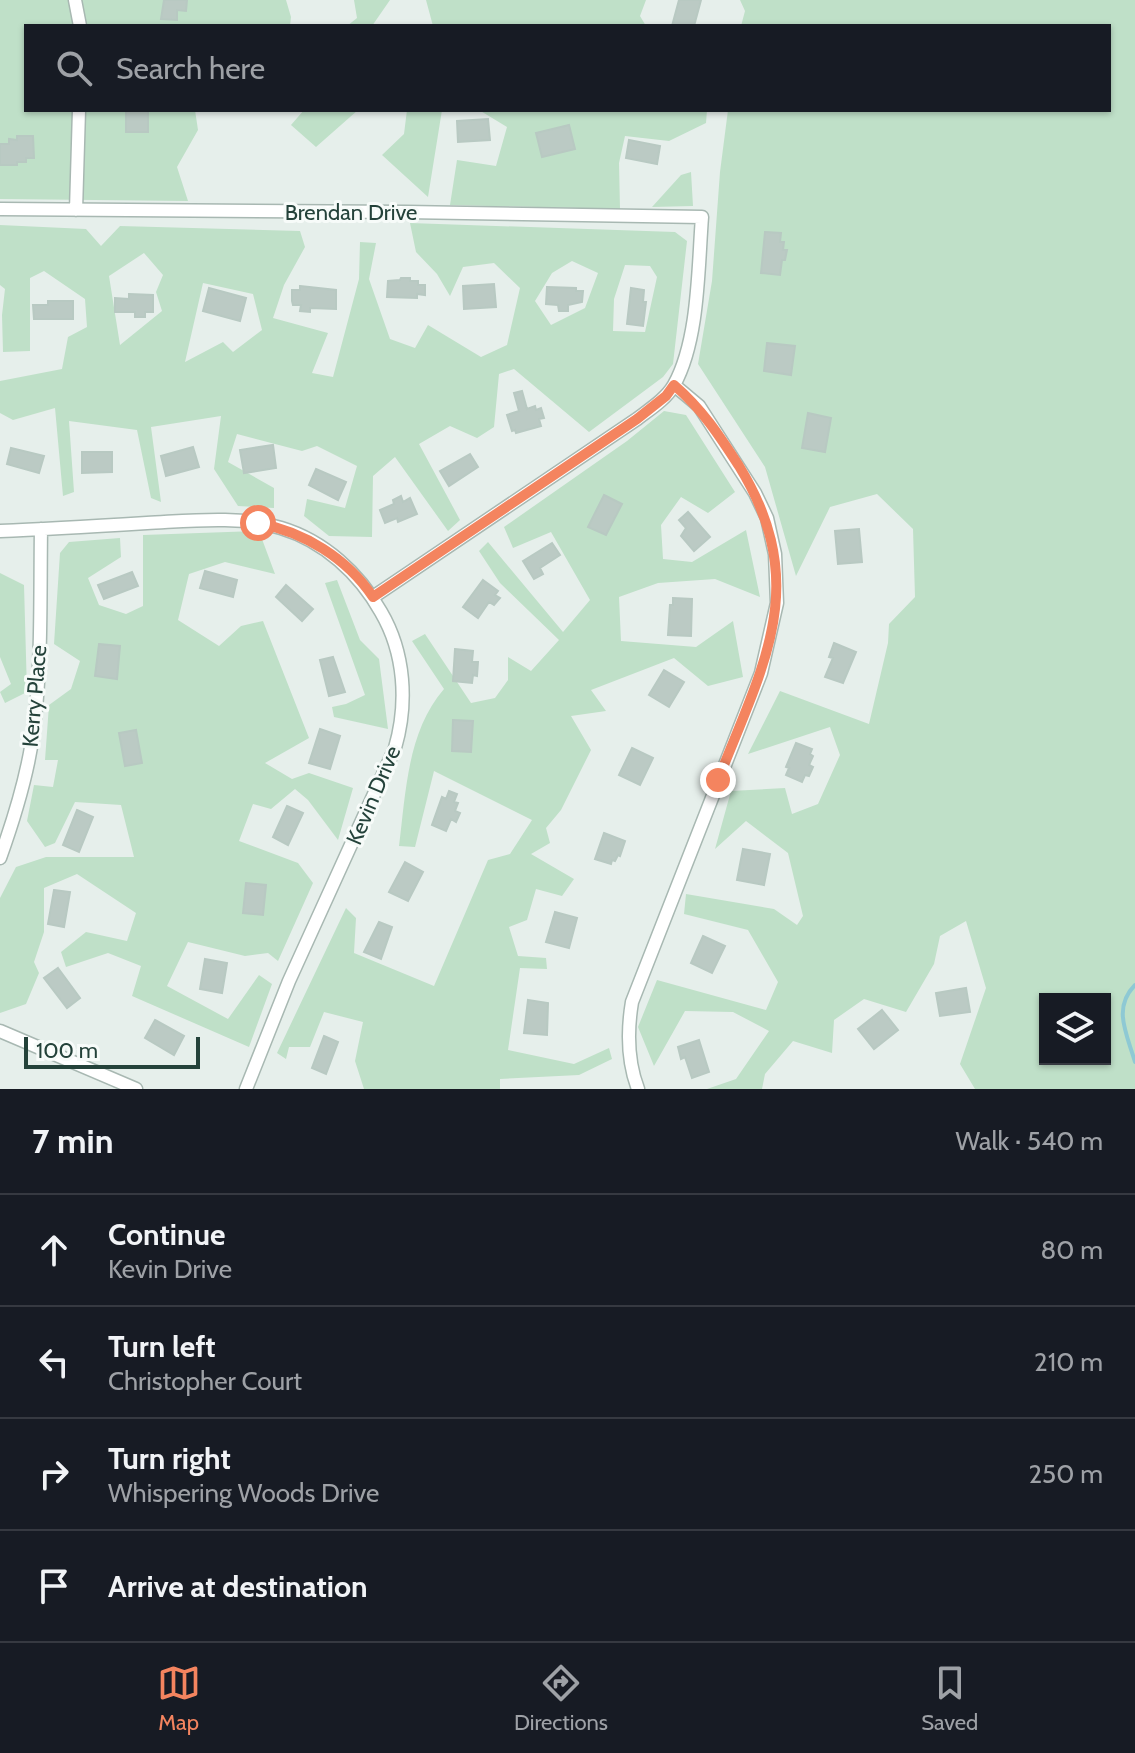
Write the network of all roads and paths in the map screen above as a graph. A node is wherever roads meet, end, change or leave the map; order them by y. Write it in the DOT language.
graph roads {
  1 [pos="75,0"];
  2 [pos="80,24"];
  3 [pos="79,112"];
  4 [pos="0,209"];
  5 [pos="76,210"];
  6 [pos="674,385"];
  7 [pos="41,529"];
  8 [pos="0,531"];
  9 [pos="373,597"];
  10 [pos="0,858"];
  11 [pos="0,1031"];
  12 [pos="136,1089"];
  13 [pos="246,1089"];
  14 [pos="638,1089"];
  1 -- 2 [label="street"];
  3 -- 5 [label="street"];
  4 -- 5 [label="street, Brendan Drive"];
  5 -- 6 [label="street, Brendan Drive"];
  6 -- 9 [label="street"];
  6 -- 14 [label="street"];
  7 -- 8 [label="street, Kevin Drive"];
  7 -- 9 [label="street, Kevin Drive"];
  7 -- 10 [label="street, Kerry Place"];
  9 -- 13 [label="street, Kevin Drive"];
  11 -- 12 [label="street"];
}
